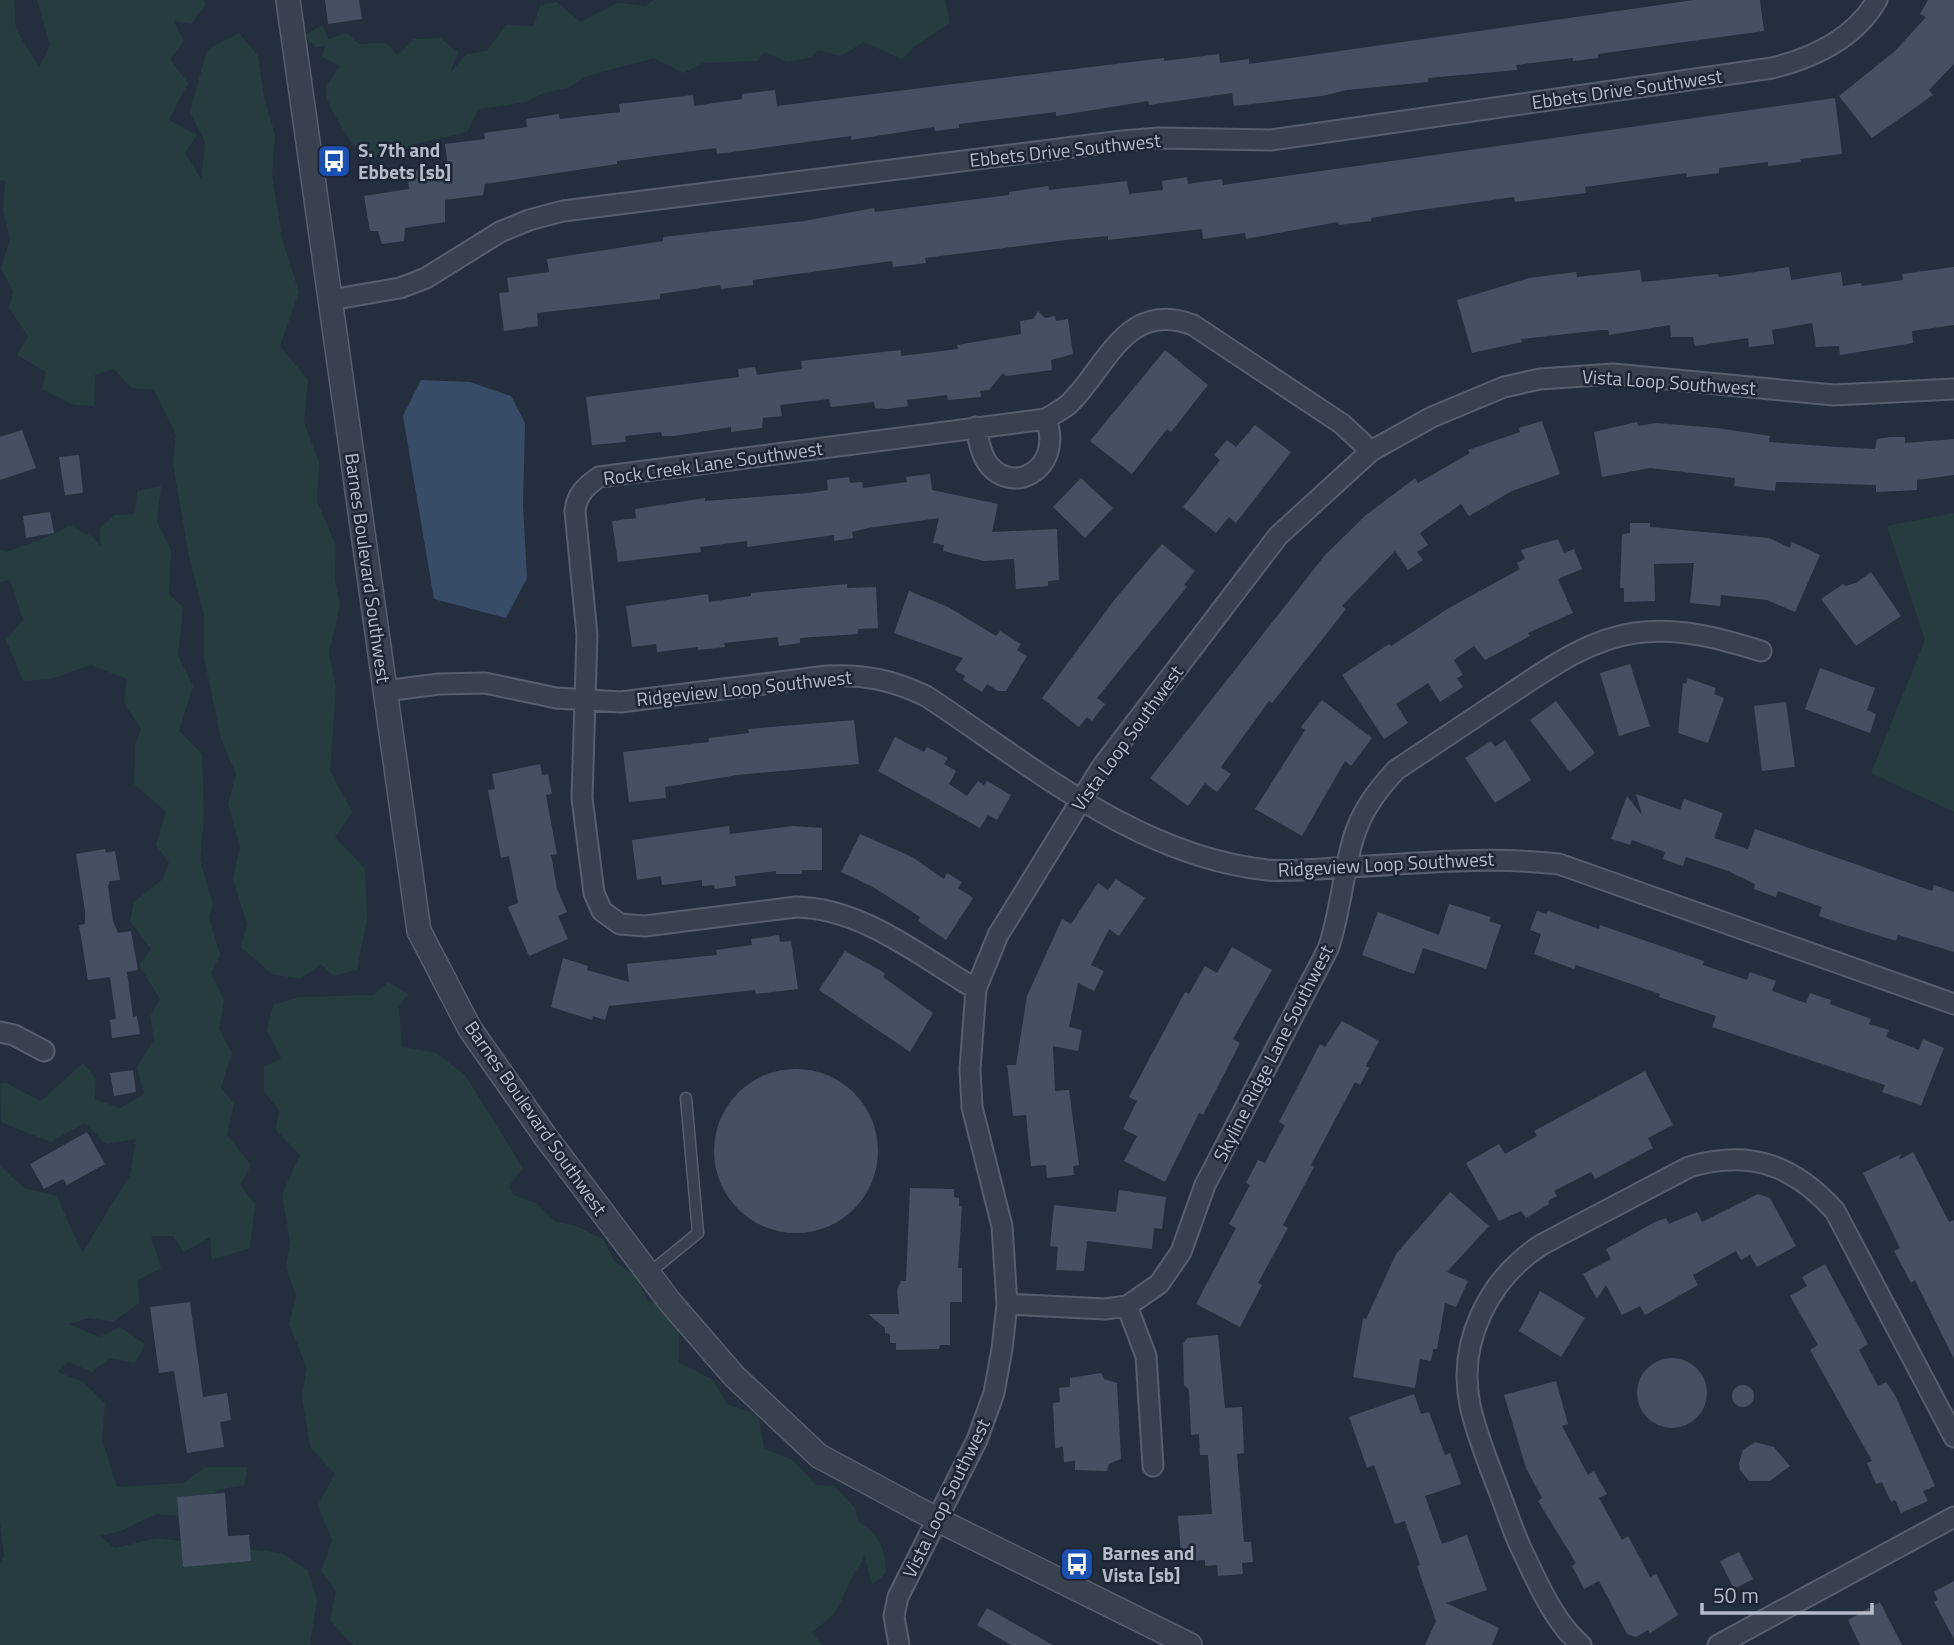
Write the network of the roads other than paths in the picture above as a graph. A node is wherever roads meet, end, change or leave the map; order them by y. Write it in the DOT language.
graph roads {
  1 [pos="288,0"];
  2 [pos="1877,0"];
  3 [pos="330,300"];
  4 [pos="1954,389"];
  5 [pos="1046,419"];
  6 [pos="975,427"];
  7 [pos="1371,451"];
  8 [pos="1761,651"];
  9 [pos="385,691"];
  10 [pos="584,700"];
  11 [pos="1082,799"];
  12 [pos="1349,867"];
  13 [pos="976,989"];
  14 [pos="1954,1004"];
  15 [pos="0,1031"];
  16 [pos="44,1051"];
  17 [pos="686,1098"];
  18 [pos="649,1273"];
  19 [pos="1007,1304"];
  20 [pos="1127,1306"];
  21 [pos="1954,1437"];
  22 [pos="1153,1466"];
  23 [pos="1954,1517"];
  24 [pos="939,1521"];
  25 [pos="899,1645"];
  26 [pos="1190,1645"];
  27 [pos="1581,1645"];
  28 [pos="1718,1645"];
  1 -- 3 [label="street, Barnes Boulevard Southwest"];
  2 -- 3 [label="street, Ebbets Drive Southwest"];
  3 -- 9 [label="street, Barnes Boulevard Southwest"];
  4 -- 7 [label="street, Vista Loop Southwest"];
  5 -- 6 [label="street, Rock Creek Lane Southwest"];
  5 -- 6 [label="street"];
  5 -- 7 [label="street"];
  6 -- 10 [label="street, Rock Creek Lane Southwest"];
  7 -- 11 [label="street, Vista Loop Southwest"];
  8 -- 12 [label="street, Skyline Ridge Lane Southwest"];
  9 -- 10 [label="street, Ridgeview Loop Southwest"];
  9 -- 18 [label="street, Barnes Boulevard Southwest"];
  10 -- 11 [label="street, Ridgeview Loop Southwest"];
  10 -- 13 [label="street, Rock Creek Lane Southwest"];
  11 -- 12 [label="street, Ridgeview Loop Southwest"];
  11 -- 13 [label="street, Vista Loop Southwest"];
  12 -- 14 [label="street, Ridgeview Loop Southwest"];
  12 -- 20 [label="street, Skyline Ridge Lane Southwest"];
  13 -- 19 [label="street, Vista Loop Southwest"];
  15 -- 16 [label="street"];
  17 -- 18 [label="lane"];
  18 -- 24 [label="street, Barnes Boulevard Southwest"];
  19 -- 20 [label="street"];
  19 -- 24 [label="street, Vista Loop Southwest"];
  20 -- 22 [label="street"];
  21 -- 27 [label="street"];
  23 -- 28 [label="street"];
  24 -- 25 [label="street, Vista Loop Southwest"];
  24 -- 26 [label="street, Barnes Boulevard Southwest"];
}
